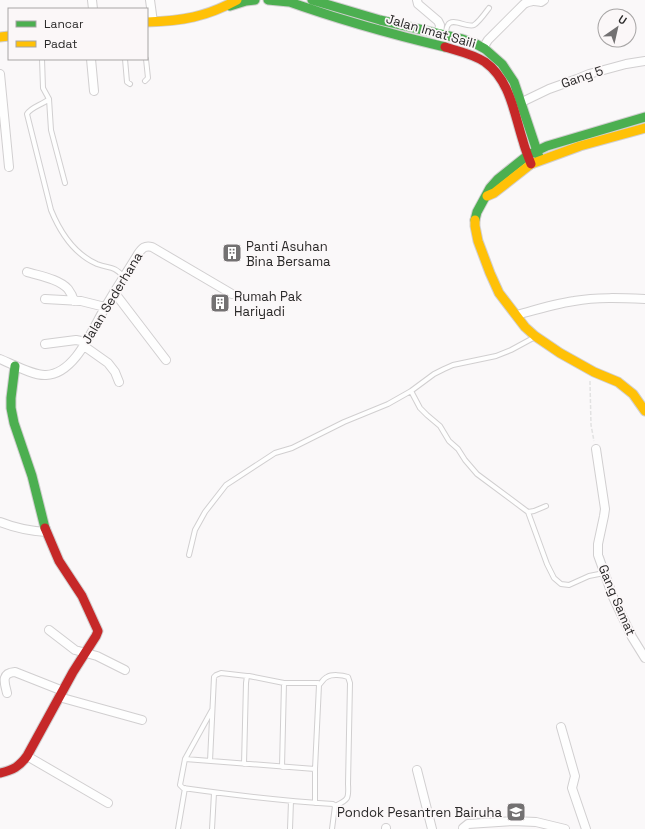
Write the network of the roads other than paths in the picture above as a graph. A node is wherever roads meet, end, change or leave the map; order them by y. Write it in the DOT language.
graph roads {
  1 [pos="150,0"];
  2 [pos="237,0"];
  3 [pos="255,0"];
  4 [pos="268,0"];
  5 [pos="312,0"];
  6 [pos="417,0"];
  7 [pos="544,0"];
  8 [pos="286,1"];
  9 [pos="526,1"];
  10 [pos="224,8"];
  11 [pos="489,8"];
  12 [pos="150,22"];
  13 [pos="442,35"];
  14 [pos="483,48"];
  15 [pos="42,60"];
  16 [pos="91,60"];
  17 [pos="125,60"];
  18 [pos="146,60"];
  19 [pos="645,61"];
  20 [pos="0,74"];
  21 [pos="145,81"];
  22 [pos="130,84"];
  23 [pos="94,91"];
  24 [pos="49,100"];
  25 [pos="522,102"];
  26 [pos="645,117"];
  27 [pos="645,128"];
  28 [pos="534,158"];
  29 [pos="9,167"];
  30 [pos="65,183"];
  31 [pos="27,272"];
  32 [pos="124,277"];
  33 [pos="114,292"];
  34 [pos="232,294"];
  35 [pos="45,299"];
  36 [pos="645,299"];
  37 [pos="74,301"];
  38 [pos="105,307"];
  39 [pos="516,315"];
  40 [pos="535,336"];
  41 [pos="45,344"];
  42 [pos="85,344"];
  43 [pos="0,359"];
  44 [pos="166,360"];
  45 [pos="15,366"];
  46 [pos="119,382"];
  47 [pos="411,391"];
  48 [pos="645,411"];
  49 [pos="596,449"];
  50 [pos="546,506"];
  51 [pos="528,512"];
  52 [pos="0,522"];
  53 [pos="46,532"];
  54 [pos="189,555"];
  55 [pos="604,573"];
  56 [pos="48,630"];
  57 [pos="86,653"];
  58 [pos="645,658"];
  59 [pos="125,670"];
  60 [pos="247,676"];
  61 [pos="284,683"];
  62 [pos="320,685"];
  63 [pos="7,693"];
  64 [pos="61,694"];
  65 [pos="212,710"];
  66 [pos="142,720"];
  67 [pos="560,727"];
  68 [pos="27,756"];
  69 [pos="185,759"];
  70 [pos="210,761"];
  71 [pos="244,764"];
  72 [pos="282,767"];
  73 [pos="315,769"];
  74 [pos="416,770"];
  75 [pos="0,773"];
  76 [pos="185,788"];
  77 [pos="214,792"];
  78 [pos="291,801"];
  79 [pos="108,803"];
  80 [pos="315,803"];
  81 [pos="335,806"];
  82 [pos="463,828"];
  83 [pos="178,829"];
  84 [pos="212,829"];
  85 [pos="290,829"];
  86 [pos="332,829"];
  87 [pos="432,829"];
  88 [pos="565,829"];
  89 [pos="586,829"];
  1 -- 12 [label="street"];
  2 -- 10 [label="main road"];
  3 -- 10 [label="main road"];
  4 -- 8 [label="main road, Jalan Imat Saili"];
  5 -- 13 [label="main road, Jalan Imat Saili"];
  6 -- 13 [label="street"];
  7 -- 9 [label="street"];
  8 -- 28 [label="main road, Jalan Imat Saili"];
  9 -- 14 [label="street"];
  10 -- 12 [label="main road"];
  11 -- 13 [label="lane"];
  13 -- 14 [label="main road, Jalan Imat Saili"];
  14 -- 25 [label="main road, Jalan Imat Saili"];
  15 -- 24 [label="lane"];
  16 -- 23 [label="street"];
  17 -- 22 [label="lane"];
  18 -- 21 [label="lane"];
  19 -- 25 [label="street, Gang 5"];
  20 -- 29 [label="street"];
  24 -- 30 [label="lane"];
  24 -- 32 [label="lane"];
  25 -- 28 [label="main road, Jalan Imat Saili"];
  26 -- 28 [label="main road"];
  27 -- 28 [label="main road"];
  28 -- 39 [label="main road"];
  31 -- 37 [label="street"];
  32 -- 33 [label="street, Jalan Sederhana"];
  32 -- 34 [label="street, Jalan Sederhana"];
  33 -- 38 [label="street, Jalan Sederhana"];
  33 -- 44 [label="street"];
  35 -- 37 [label="street"];
  36 -- 39 [label="street"];
  37 -- 38 [label="street"];
  38 -- 42 [label="street, Jalan Sederhana"];
  39 -- 40 [label="main road"];
  40 -- 47 [label="lane"];
  40 -- 48 [label="main road"];
  41 -- 42 [label="street"];
  42 -- 45 [label="street, Jalan Sederhana"];
  42 -- 46 [label="street"];
  43 -- 45 [label="street, Jalan Sederhana"];
  45 -- 53 [label="main road"];
  47 -- 51 [label="lane"];
  47 -- 54 [label="lane"];
  49 -- 55 [label="street, Gang Samat"];
  50 -- 51 [label="lane"];
  51 -- 55 [label="lane"];
  52 -- 53 [label="street"];
  53 -- 57 [label="main road"];
  55 -- 58 [label="street, Gang Samat"];
  56 -- 57 [label="street"];
  57 -- 59 [label="street"];
  57 -- 64 [label="main road"];
  60 -- 61 [label="lane"];
  60 -- 65 [label="lane"];
  60 -- 71 [label="lane"];
  61 -- 62 [label="lane"];
  61 -- 72 [label="lane"];
  62 -- 73 [label="lane"];
  62 -- 81 [label="lane"];
  63 -- 64 [label="street"];
  64 -- 66 [label="street"];
  64 -- 68 [label="main road"];
  65 -- 69 [label="lane"];
  65 -- 70 [label="lane"];
  67 -- 89 [label="street"];
  68 -- 75 [label="main road"];
  68 -- 79 [label="street"];
  69 -- 70 [label="lane"];
  69 -- 76 [label="lane"];
  70 -- 71 [label="lane"];
  71 -- 72 [label="lane"];
  72 -- 73 [label="lane"];
  73 -- 80 [label="lane"];
  74 -- 87 [label="street"];
  76 -- 77 [label="lane"];
  76 -- 83 [label="lane"];
  77 -- 78 [label="lane"];
  77 -- 84 [label="lane"];
  78 -- 80 [label="lane"];
  78 -- 85 [label="lane"];
  80 -- 81 [label="lane"];
  81 -- 86 [label="lane"];
  82 -- 88 [label="street"];
}
